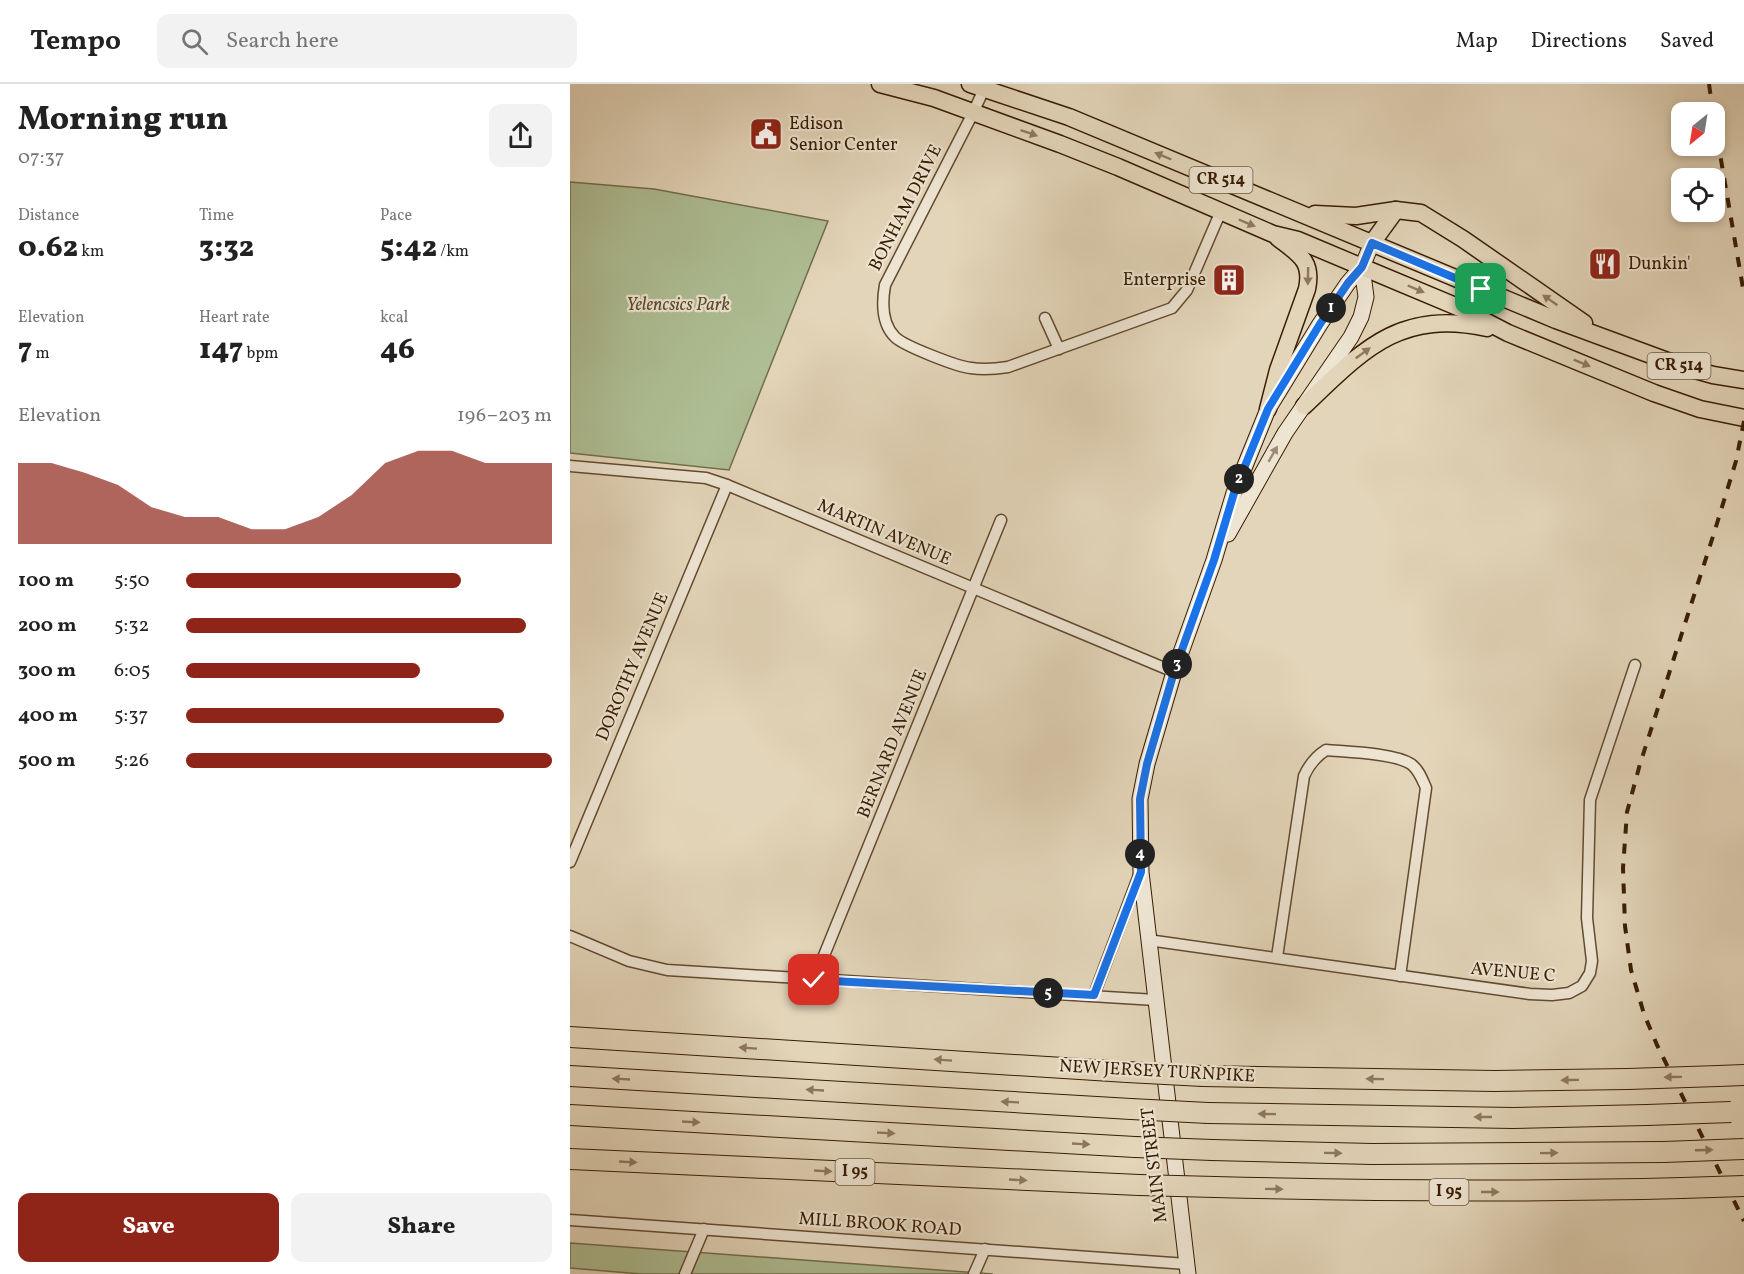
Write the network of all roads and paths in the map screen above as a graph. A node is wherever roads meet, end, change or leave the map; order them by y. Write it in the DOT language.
graph roads {
  1 [pos="880,84"];
  2 [pos="977,86"];
  3 [pos="973,114"];
  4 [pos="1396,210"];
  5 [pos="1221,212"];
  6 [pos="1299,212"];
  7 [pos="1273,234"];
  8 [pos="1372,243"];
  9 [pos="1362,267"];
  10 [pos="1044,318"];
  11 [pos="1508,333"];
  12 [pos="1617,343"];
  13 [pos="1059,349"];
  14 [pos="1744,380"];
  15 [pos="1304,406"];
  16 [pos="1268,409"];
  17 [pos="1744,418"];
  18 [pos="570,466"];
  19 [pos="727,484"];
  20 [pos="1001,520"];
  21 [pos="1214,560"];
  22 [pos="974,589"];
  23 [pos="1635,665"];
  24 [pos="1174,672"];
  25 [pos="570,862"];
  26 [pos="1141,872"];
  27 [pos="570,936"];
  28 [pos="1148,940"];
  29 [pos="1277,957"];
  30 [pos="1400,976"];
  31 [pos="814,980"];
  32 [pos="1094,995"];
  33 [pos="1156,1000"];
  34 [pos="570,1037"];
  35 [pos="1744,1075"];
  36 [pos="570,1076"];
  37 [pos="1737,1112"];
  38 [pos="570,1115"];
  39 [pos="1744,1149"];
  40 [pos="570,1159"];
  41 [pos="1744,1186"];
  42 [pos="570,1220"];
  43 [pos="704,1229"];
  44 [pos="985,1249"];
  45 [pos="1187,1269"];
  46 [pos="685,1274"];
  47 [pos="974,1274"];
  1 -- 3 [label="main road, CR 514"];
  2 -- 3 [label="street, BONHAM DRIVE"];
  6 -- 2 [label="main road, CR 514, one-way"];
  3 -- 5 [label="main road, CR 514, one-way"];
  3 -- 13 [label="street, BONHAM DRIVE"];
  4 -- 6 [label="main road"];
  4 -- 8 [label="main road"];
  12 -- 4 [label="main road, one-way"];
  5 -- 7 [label="main road, CR 514, one-way"];
  5 -- 13 [label="street, BONHAM DRIVE"];
  6 -- 8 [label="main road, CR 514"];
  7 -- 9 [label="main road, CR 514"];
  7 -- 16 [label="main road, one-way"];
  8 -- 9 [label="main road, MAIN STREET"];
  8 -- 12 [label="main road, CR 514"];
  9 -- 11 [label="main road, CR 514, one-way"];
  9 -- 15 [label="main road, MAIN STREET"];
  9 -- 16 [label="main road, MAIN STREET"];
  10 -- 13 [label="street"];
  15 -- 11 [label="main road, one-way"];
  11 -- 17 [label="main road, CR 514, one-way"];
  12 -- 14 [label="main road, CR 514"];
  21 -- 15 [label="main road, MAIN STREET, one-way"];
  16 -- 21 [label="main road, MAIN STREET"];
  18 -- 19 [label="street, MARTIN AVENUE"];
  19 -- 22 [label="street, MARTIN AVENUE"];
  19 -- 25 [label="street, DOROTHY AVENUE"];
  20 -- 22 [label="street, BERNARD AVENUE"];
  21 -- 24 [label="main road, MAIN STREET"];
  22 -- 24 [label="street, MARTIN AVENUE"];
  22 -- 31 [label="street, BERNARD AVENUE"];
  23 -- 30 [label="street, AVENUE C"];
  24 -- 26 [label="main road, MAIN STREET"];
  26 -- 28 [label="main road, MAIN STREET"];
  26 -- 32 [label="street"];
  27 -- 31 [label="street"];
  28 -- 29 [label="street, AVENUE C"];
  28 -- 33 [label="main road, MAIN STREET"];
  29 -- 30 [label="street, AVENUE C"];
  29 -- 30 [label="street"];
  31 -- 32 [label="street"];
  32 -- 33 [label="street"];
  33 -- 45 [label="main road, MAIN STREET"];
  35 -- 34 [label="highway, NEW JERSEY TURNPIKE, one-way, bridge"];
  37 -- 36 [label="highway, NEW JERSEY TURNPIKE, one-way, bridge"];
  38 -- 39 [label="highway, I 95, one-way, bridge"];
  40 -- 41 [label="highway, I 95, one-way, bridge"];
  42 -- 43 [label="street, MILL BROOK ROAD"];
  43 -- 44 [label="street, MILL BROOK ROAD"];
  43 -- 46 [label="street"];
  44 -- 45 [label="street, MILL BROOK ROAD"];
  44 -- 47 [label="street"];
}
